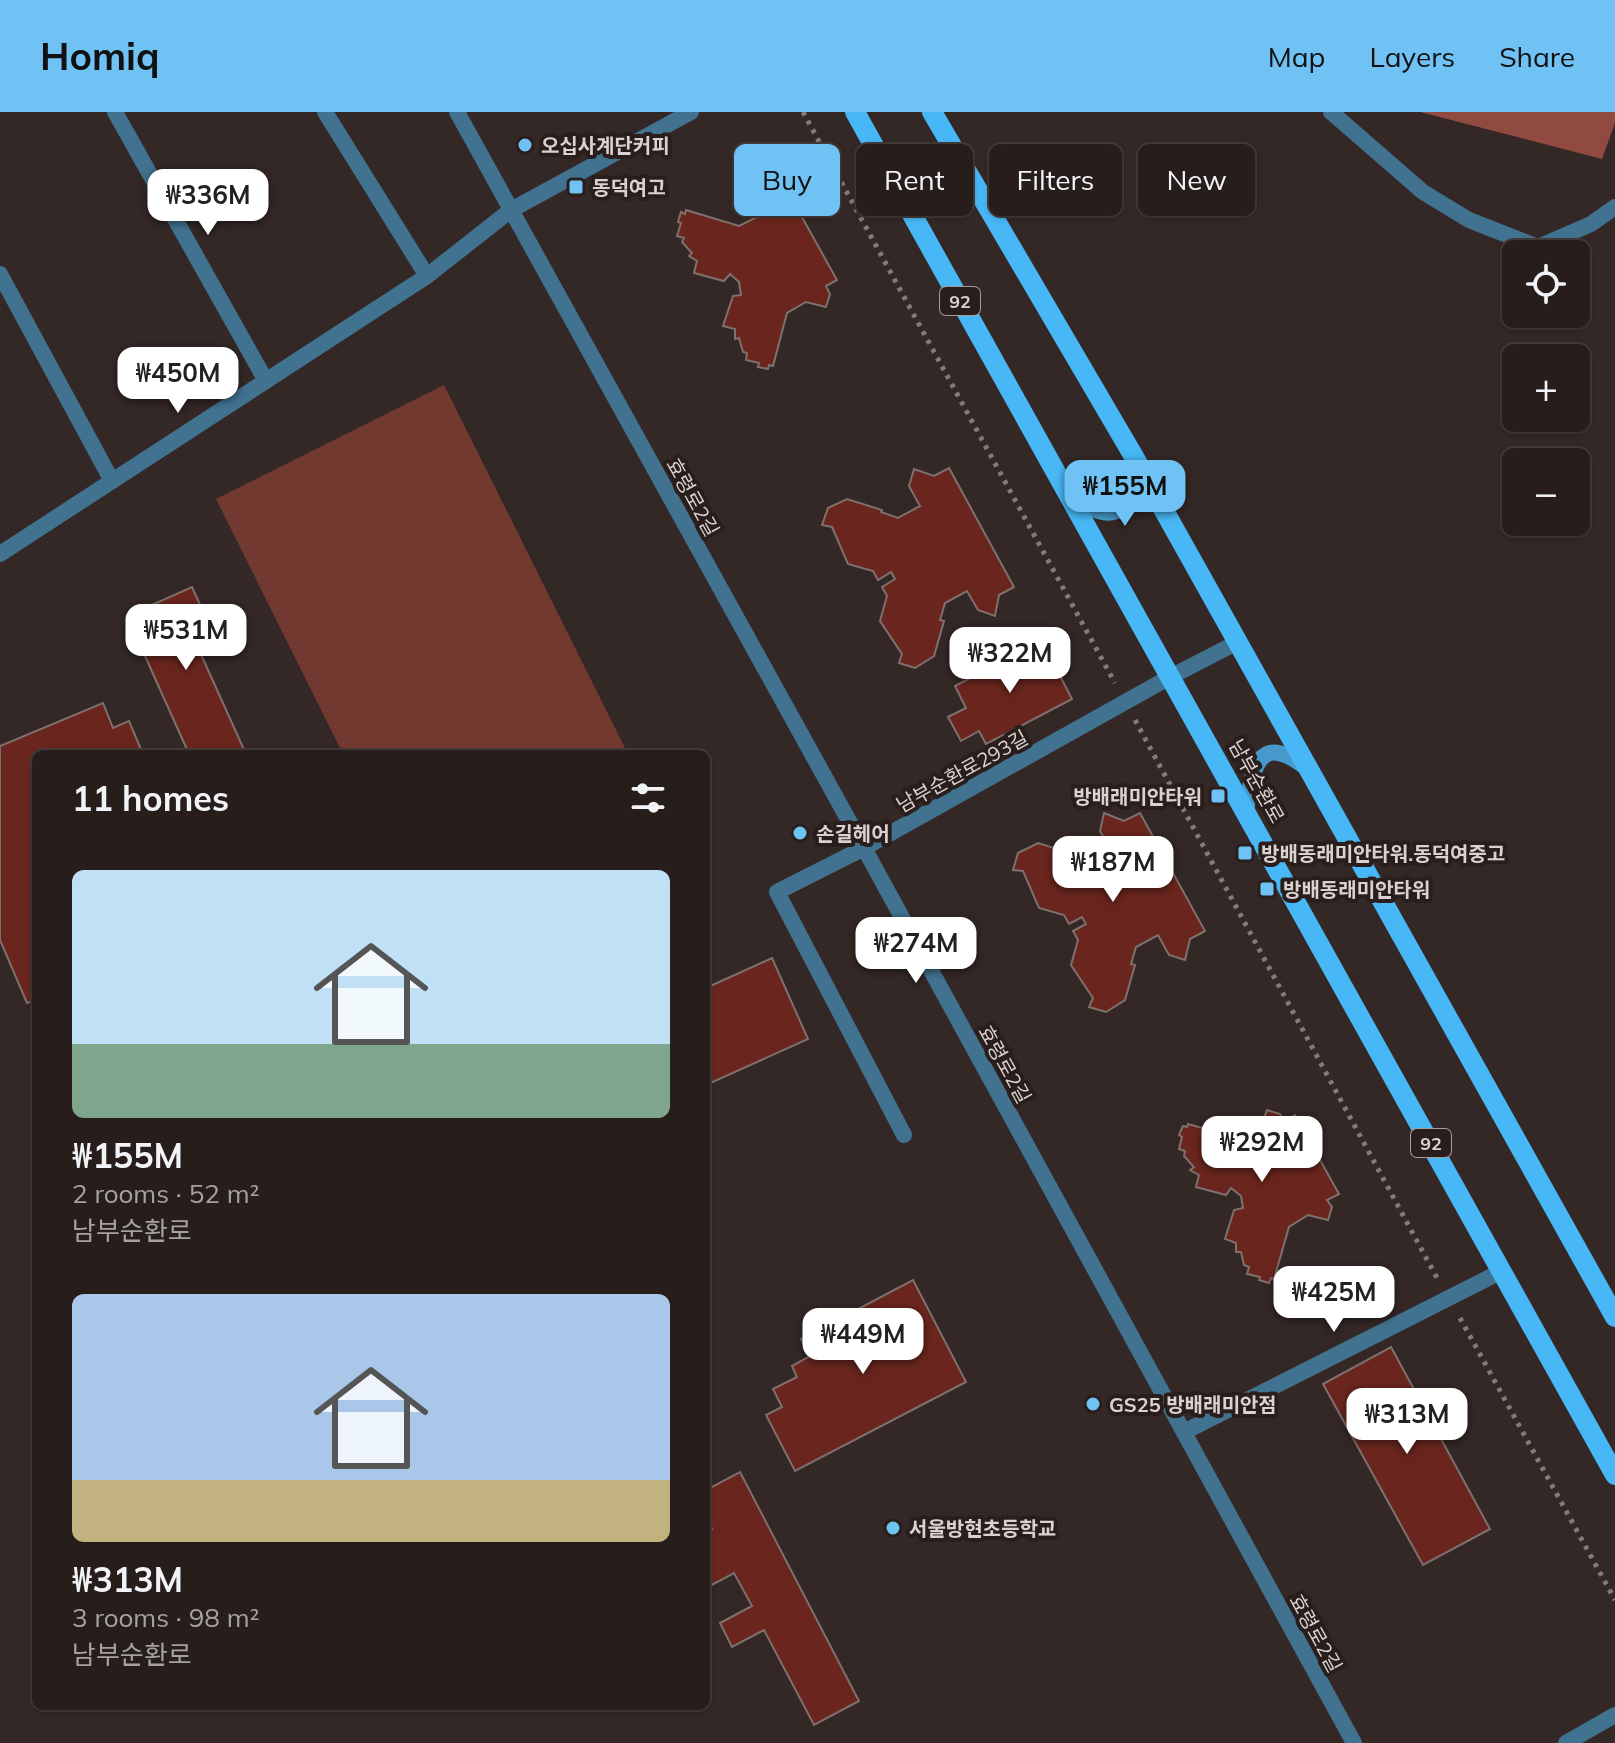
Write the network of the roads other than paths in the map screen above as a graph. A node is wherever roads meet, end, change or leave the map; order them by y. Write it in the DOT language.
graph roads {
  1 [pos="115,112"];
  2 [pos="325,112"];
  3 [pos="457,112"];
  4 [pos="691,112"];
  5 [pos="855,112"];
  6 [pos="932,112"];
  7 [pos="1331,112"];
  8 [pos="1615,207"];
  9 [pos="511,210"];
  10 [pos="0,274"];
  11 [pos="427,276"];
  12 [pos="266,381"];
  13 [pos="1133,455"];
  14 [pos="112,481"];
  15 [pos="1065,489"];
  16 [pos="0,554"];
  17 [pos="1238,642"];
  18 [pos="1170,677"];
  19 [pos="1310,771"];
  20 [pos="1246,812"];
  21 [pos="864,848"];
  22 [pos="904,1135"];
  23 [pos="1502,1271"];
  24 [pos="1615,1317"];
  25 [pos="1184,1432"];
  26 [pos="1615,1475"];
  27 [pos="1615,1715"];
  28 [pos="1354,1743"];
  29 [pos="1566,1743"];
  1 -- 12 [label="street"];
  2 -- 11 [label="street"];
  3 -- 9 [label="street, 효령로2길"];
  4 -- 9 [label="street"];
  5 -- 15 [label="main road, 남부순환로 / 92"];
  6 -- 13 [label="main road"];
  7 -- 8 [label="street"];
  9 -- 11 [label="street"];
  9 -- 21 [label="street, 효령로2길"];
  10 -- 14 [label="street"];
  11 -- 12 [label="street"];
  12 -- 14 [label="street"];
  13 -- 15 [label="main road"];
  13 -- 17 [label="main road"];
  14 -- 16 [label="street"];
  15 -- 18 [label="main road, 남부순환로 / 92"];
  17 -- 18 [label="street, 남부순환로293길"];
  17 -- 19 [label="main road"];
  18 -- 20 [label="main road, 남부순환로 / 92"];
  18 -- 21 [label="street, 남부순환로293길"];
  19 -- 20 [label="main road"];
  19 -- 24 [label="main road"];
  20 -- 23 [label="main road, 남부순환로 / 92"];
  21 -- 22 [label="street, 남부순환로293길"];
  21 -- 25 [label="street, 효령로2길"];
  23 -- 25 [label="street"];
  23 -- 26 [label="main road, 남부순환로 / 92"];
  25 -- 28 [label="street, 효령로2길"];
  27 -- 29 [label="street"];
}
